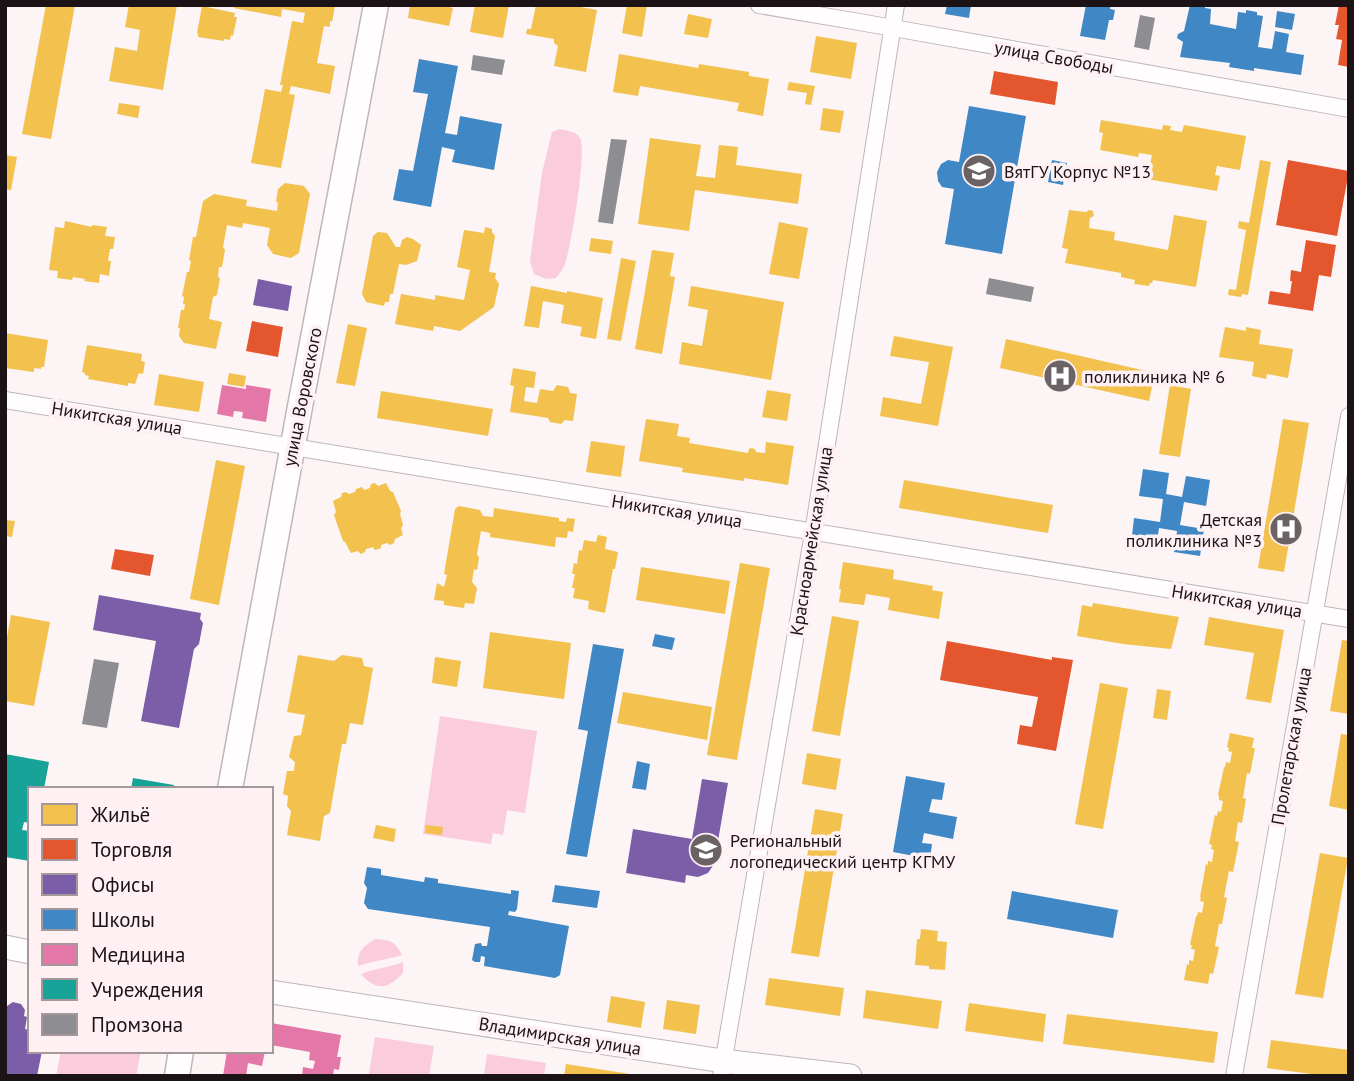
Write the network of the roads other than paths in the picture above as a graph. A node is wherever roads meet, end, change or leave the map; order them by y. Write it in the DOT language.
graph roads {
  1 [pos="376,5"];
  2 [pos="759,5"];
  3 [pos="896,5"];
  4 [pos="892,28"];
  5 [pos="1349,109"];
  6 [pos="5,400"];
  7 [pos="1349,416"];
  8 [pos="293,446"];
  9 [pos="813,533"];
  10 [pos="1314,614"];
  11 [pos="1349,619"];
  12 [pos="230,787"];
  13 [pos="5,947"];
  14 [pos="28,952"];
  15 [pos="273,992"];
  16 [pos="181,1053"];
  17 [pos="722,1068"];
  18 [pos="177,1076"];
  19 [pos="850,1076"];
  20 [pos="1234,1076"];
  1 -- 8 [label="main road, улица Воровского"];
  2 -- 4 [label="street, улица Свободы"];
  3 -- 4 [label="street, Красноармейская улица"];
  4 -- 5 [label="street, улица Свободы"];
  4 -- 9 [label="street, Красноармейская улица"];
  6 -- 8 [label="street, Никитская улица"];
  7 -- 10 [label="street, Пролетарская улица"];
  8 -- 9 [label="street, Никитская улица"];
  8 -- 12 [label="main road, улица Воровского"];
  9 -- 10 [label="street, Никитская улица"];
  9 -- 17 [label="street, Красноармейская улица"];
  10 -- 11 [label="street, Никитская улица"];
  10 -- 20 [label="street, Пролетарская улица"];
  13 -- 14 [label="main road"];
  15 -- 17 [label="main road, Владимирская улица"];
  16 -- 18 [label="main road"];
  17 -- 19 [label="main road, Владимирская улица"];
}
